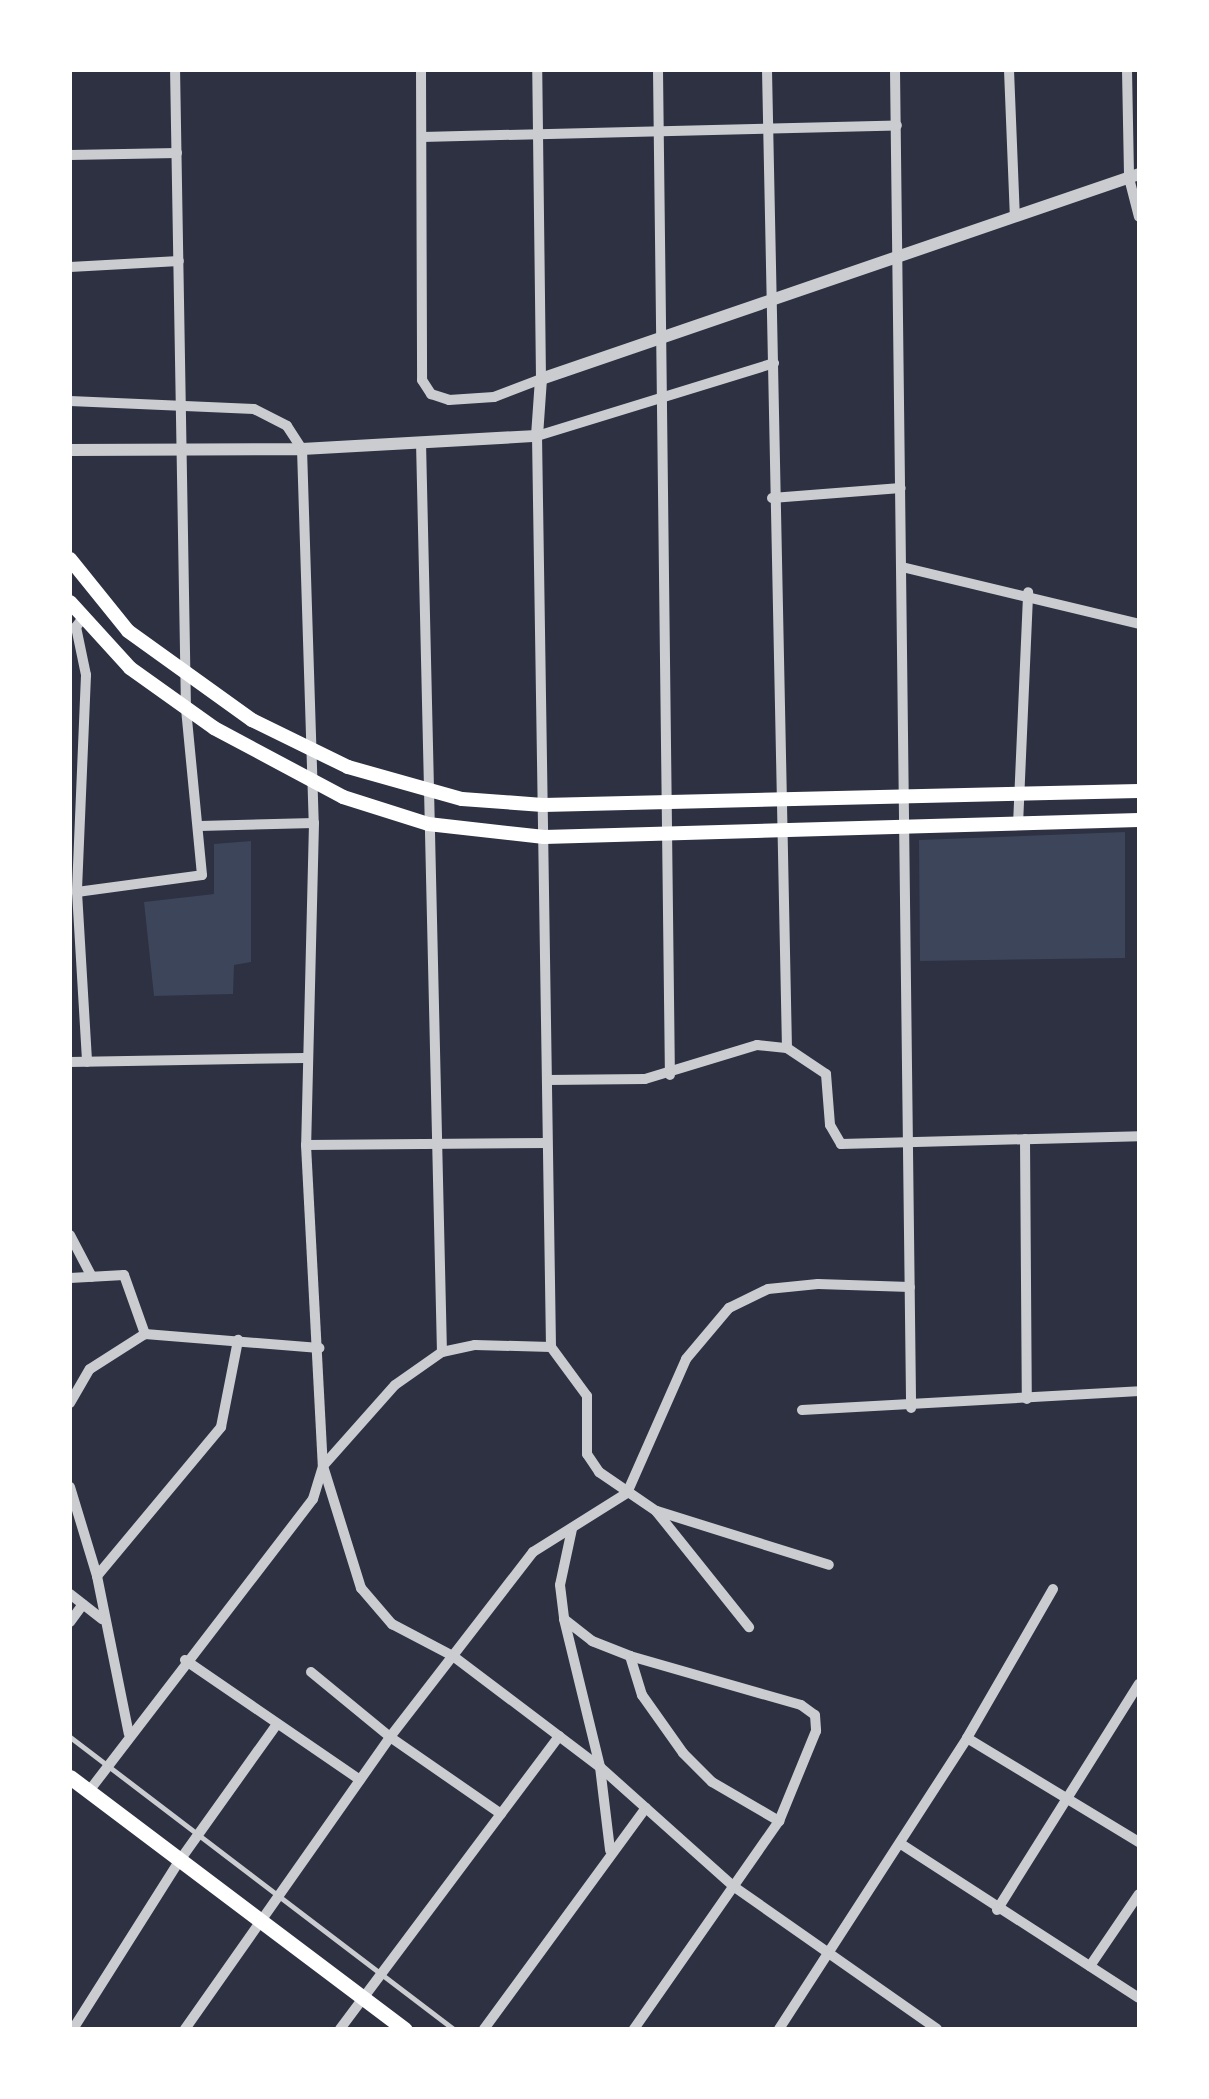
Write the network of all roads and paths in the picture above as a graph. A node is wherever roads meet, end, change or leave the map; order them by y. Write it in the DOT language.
graph roads {
  1 [pos="175,70"];
  2 [pos="420,70"];
  3 [pos="538,70"];
  4 [pos="658,70"];
  5 [pos="767,70"];
  6 [pos="895,70"];
  7 [pos="1009,70"];
  8 [pos="1127,70"];
  9 [pos="768,126"];
  10 [pos="897,126"];
  11 [pos="660,132"];
  12 [pos="539,135"];
  13 [pos="422,137"];
  14 [pos="177,153"];
  15 [pos="70,154"];
  16 [pos="1134,176"];
  17 [pos="1139,206"];
  18 [pos="1015,217"];
  19 [pos="1139,217"];
  20 [pos="899,257"];
  21 [pos="179,262"];
  22 [pos="70,267"];
  23 [pos="775,300"];
  24 [pos="658,341"];
  25 [pos="774,362"];
  26 [pos="541,379"];
  27 [pos="659,398"];
  28 [pos="70,402"];
  29 [pos="182,403"];
  30 [pos="537,436"];
  31 [pos="422,442"];
  32 [pos="182,448"];
  33 [pos="302,449"];
  34 [pos="70,450"];
  35 [pos="901,488"];
  36 [pos="772,498"];
  37 [pos="70,558"];
  38 [pos="902,568"];
  39 [pos="1028,592"];
  40 [pos="70,602"];
  41 [pos="1139,624"];
  42 [pos="76,625"];
  43 [pos="185,676"];
  44 [pos="186,710"];
  45 [pos="308,751"];
  46 [pos="310,782"];
  47 [pos="428,791"];
  48 [pos="1139,792"];
  49 [pos="1019,795"];
  50 [pos="903,796"];
  51 [pos="784,799"];
  52 [pos="663,802"];
  53 [pos="544,805"];
  54 [pos="1139,820"];
  55 [pos="314,822"];
  56 [pos="428,824"];
  57 [pos="1018,825"];
  58 [pos="200,826"];
  59 [pos="904,826"];
  60 [pos="784,830"];
  61 [pos="663,833"];
  62 [pos="544,837"];
  63 [pos="77,892"];
  64 [pos="786,1048"];
  65 [pos="305,1058"];
  66 [pos="70,1062"];
  67 [pos="87,1062"];
  68 [pos="670,1074"];
  69 [pos="546,1080"];
  70 [pos="1139,1136"];
  71 [pos="1025,1140"];
  72 [pos="547,1143"];
  73 [pos="908,1143"];
  74 [pos="438,1144"];
  75 [pos="306,1145"];
  76 [pos="70,1235"];
  77 [pos="92,1277"];
  78 [pos="70,1278"];
  79 [pos="910,1288"];
  80 [pos="145,1334"];
  81 [pos="238,1340"];
  82 [pos="550,1347"];
  83 [pos="319,1348"];
  84 [pos="442,1352"];
  85 [pos="1139,1391"];
  86 [pos="1026,1399"];
  87 [pos="70,1401"];
  88 [pos="911,1408"];
  89 [pos="802,1410"];
  90 [pos="323,1466"];
  91 [pos="70,1487"];
  92 [pos="627,1492"];
  93 [pos="656,1511"];
  94 [pos="572,1528"];
  95 [pos="829,1565"];
  96 [pos="98,1576"];
  97 [pos="1053,1588"];
  98 [pos="70,1594"];
  99 [pos="83,1604"];
  100 [pos="564,1619"];
  101 [pos="103,1620"];
  102 [pos="70,1622"];
  103 [pos="749,1627"];
  104 [pos="453,1656"];
  105 [pos="630,1656"];
  106 [pos="185,1660"];
  107 [pos="312,1672"];
  108 [pos="1139,1684"];
  109 [pos="278,1724"];
  110 [pos="129,1734"];
  111 [pos="559,1736"];
  112 [pos="70,1737"];
  113 [pos="390,1737"];
  114 [pos="967,1738"];
  115 [pos="108,1764"];
  116 [pos="600,1767"];
  117 [pos="70,1777"];
  118 [pos="360,1780"];
  119 [pos="90,1791"];
  120 [pos="1063,1796"];
  121 [pos="646,1808"];
  122 [pos="500,1814"];
  123 [pos="779,1821"];
  124 [pos="199,1832"];
  125 [pos="1139,1842"];
  126 [pos="900,1844"];
  127 [pos="610,1850"];
  128 [pos="180,1860"];
  129 [pos="733,1886"];
  130 [pos="281,1894"];
  131 [pos="1139,1894"];
  132 [pos="997,1910"];
  133 [pos="262,1920"];
  134 [pos="829,1956"];
  135 [pos="1090,1966"];
  136 [pos="382,1973"];
  137 [pos="362,1998"];
  138 [pos="1139,1998"];
  139 [pos="932,2028"];
  140 [pos="73,2029"];
  141 [pos="185,2029"];
  142 [pos="340,2029"];
  143 [pos="404,2029"];
  144 [pos="453,2029"];
  145 [pos="484,2029"];
  146 [pos="634,2029"];
  147 [pos="779,2029"];
  1 -- 14 [label="street"];
  2 -- 13 [label="street"];
  3 -- 12 [label="street"];
  4 -- 11 [label="street"];
  5 -- 9 [label="street"];
  6 -- 10 [label="street"];
  7 -- 18 [label="street"];
  8 -- 16 [label="street"];
  9 -- 10 [label="street"];
  9 -- 11 [label="street"];
  9 -- 23 [label="street"];
  10 -- 20 [label="street"];
  11 -- 12 [label="street"];
  11 -- 24 [label="street"];
  12 -- 13 [label="street"];
  12 -- 26 [label="street"];
  13 -- 26 [label="street"];
  14 -- 15 [label="street"];
  14 -- 21 [label="street"];
  16 -- 17 [label="street"];
  16 -- 18 [label="street"];
  17 -- 19 [label="street"];
  18 -- 20 [label="street"];
  20 -- 23 [label="street"];
  20 -- 35 [label="street"];
  21 -- 22 [label="street"];
  21 -- 29 [label="street"];
  23 -- 24 [label="street"];
  23 -- 25 [label="street"];
  24 -- 26 [label="street"];
  24 -- 27 [label="street"];
  25 -- 27 [label="street"];
  25 -- 36 [label="street"];
  26 -- 30 [label="street"];
  27 -- 30 [label="street"];
  27 -- 52 [label="street"];
  28 -- 29 [label="street"];
  29 -- 32 [label="street"];
  29 -- 33 [label="street"];
  30 -- 31 [label="street"];
  30 -- 53 [label="street"];
  31 -- 33 [label="street"];
  31 -- 47 [label="street"];
  32 -- 33 [label="street"];
  32 -- 34 [label="street"];
  32 -- 43 [label="street"];
  33 -- 45 [label="street"];
  35 -- 36 [label="street"];
  35 -- 38 [label="street"];
  36 -- 51 [label="street"];
  37 -- 43 [label="main road"];
  38 -- 39 [label="street"];
  38 -- 50 [label="street"];
  39 -- 41 [label="street"];
  39 -- 49 [label="street"];
  40 -- 42 [label="main road"];
  42 -- 44 [label="main road"];
  42 -- 63 [label="street"];
  43 -- 44 [label="street"];
  43 -- 45 [label="main road"];
  44 -- 46 [label="main road"];
  44 -- 58 [label="street"];
  45 -- 46 [label="street"];
  45 -- 47 [label="main road"];
  46 -- 55 [label="street"];
  46 -- 56 [label="main road"];
  47 -- 53 [label="main road"];
  47 -- 56 [label="street"];
  48 -- 49 [label="main road"];
  49 -- 50 [label="main road"];
  49 -- 57 [label="street"];
  50 -- 51 [label="main road"];
  50 -- 59 [label="street"];
  51 -- 52 [label="main road"];
  51 -- 60 [label="street"];
  52 -- 53 [label="main road"];
  52 -- 61 [label="street"];
  53 -- 62 [label="street"];
  54 -- 57 [label="main road"];
  55 -- 58 [label="street"];
  55 -- 65 [label="street"];
  56 -- 62 [label="main road"];
  56 -- 74 [label="street"];
  57 -- 59 [label="main road"];
  58 -- 63 [label="street"];
  59 -- 60 [label="main road"];
  59 -- 73 [label="street"];
  60 -- 61 [label="main road"];
  60 -- 64 [label="street"];
  61 -- 62 [label="main road"];
  61 -- 68 [label="street"];
  62 -- 69 [label="street"];
  63 -- 67 [label="street"];
  64 -- 68 [label="street"];
  64 -- 73 [label="street"];
  65 -- 67 [label="street"];
  65 -- 75 [label="street"];
  66 -- 67 [label="street"];
  68 -- 69 [label="street"];
  69 -- 72 [label="street"];
  70 -- 71 [label="street"];
  71 -- 73 [label="street"];
  71 -- 86 [label="street"];
  72 -- 74 [label="street"];
  72 -- 82 [label="street"];
  73 -- 79 [label="street"];
  74 -- 75 [label="street"];
  74 -- 84 [label="street"];
  75 -- 83 [label="street"];
  76 -- 77 [label="street"];
  77 -- 78 [label="street"];
  77 -- 80 [label="street"];
  79 -- 88 [label="street"];
  79 -- 92 [label="street"];
  80 -- 81 [label="street"];
  80 -- 87 [label="street"];
  81 -- 83 [label="street"];
  81 -- 96 [label="street"];
  82 -- 84 [label="street"];
  82 -- 92 [label="street"];
  83 -- 90 [label="street"];
  84 -- 90 [label="street"];
  85 -- 86 [label="street"];
  86 -- 88 [label="street"];
  88 -- 89 [label="street"];
  90 -- 104 [label="street"];
  90 -- 106 [label="street"];
  91 -- 96 [label="street"];
  92 -- 93 [label="street"];
  92 -- 94 [label="street"];
  93 -- 95 [label="street"];
  93 -- 103 [label="street"];
  94 -- 100 [label="street"];
  94 -- 104 [label="street"];
  96 -- 101 [label="street"];
  97 -- 114 [label="street"];
  98 -- 99 [label="street"];
  99 -- 101 [label="street"];
  99 -- 102 [label="street"];
  100 -- 105 [label="street"];
  100 -- 116 [label="street"];
  101 -- 110 [label="street"];
  104 -- 111 [label="street"];
  104 -- 113 [label="street"];
  105 -- 123 [label="street"];
  105 -- 123 [label="street"];
  106 -- 109 [label="street"];
  106 -- 110 [label="street"];
  107 -- 113 [label="street"];
  108 -- 120 [label="street"];
  109 -- 118 [label="street"];
  109 -- 124 [label="street"];
  110 -- 115 [label="street"];
  111 -- 116 [label="street"];
  111 -- 122 [label="street"];
  112 -- 115 [label="lane"];
  113 -- 118 [label="street"];
  113 -- 122 [label="street"];
  114 -- 120 [label="street"];
  114 -- 126 [label="street"];
  115 -- 119 [label="street"];
  115 -- 124 [label="lane"];
  116 -- 121 [label="street"];
  116 -- 127 [label="street"];
  117 -- 119 [label="main road"];
  118 -- 130 [label="street"];
  119 -- 128 [label="main road"];
  120 -- 125 [label="street"];
  120 -- 132 [label="street"];
  121 -- 127 [label="street"];
  121 -- 129 [label="street"];
  122 -- 136 [label="street"];
  123 -- 129 [label="street"];
  124 -- 128 [label="street"];
  124 -- 130 [label="lane"];
  126 -- 132 [label="street"];
  126 -- 134 [label="street"];
  127 -- 145 [label="street"];
  128 -- 133 [label="main road"];
  128 -- 140 [label="street"];
  129 -- 134 [label="street"];
  129 -- 146 [label="street"];
  130 -- 133 [label="street"];
  130 -- 136 [label="lane"];
  131 -- 135 [label="street"];
  132 -- 135 [label="street"];
  133 -- 137 [label="main road"];
  133 -- 141 [label="street"];
  134 -- 139 [label="street"];
  134 -- 147 [label="street"];
  135 -- 138 [label="street"];
  136 -- 137 [label="street"];
  136 -- 144 [label="lane"];
  137 -- 142 [label="street"];
  137 -- 143 [label="main road"];
}
